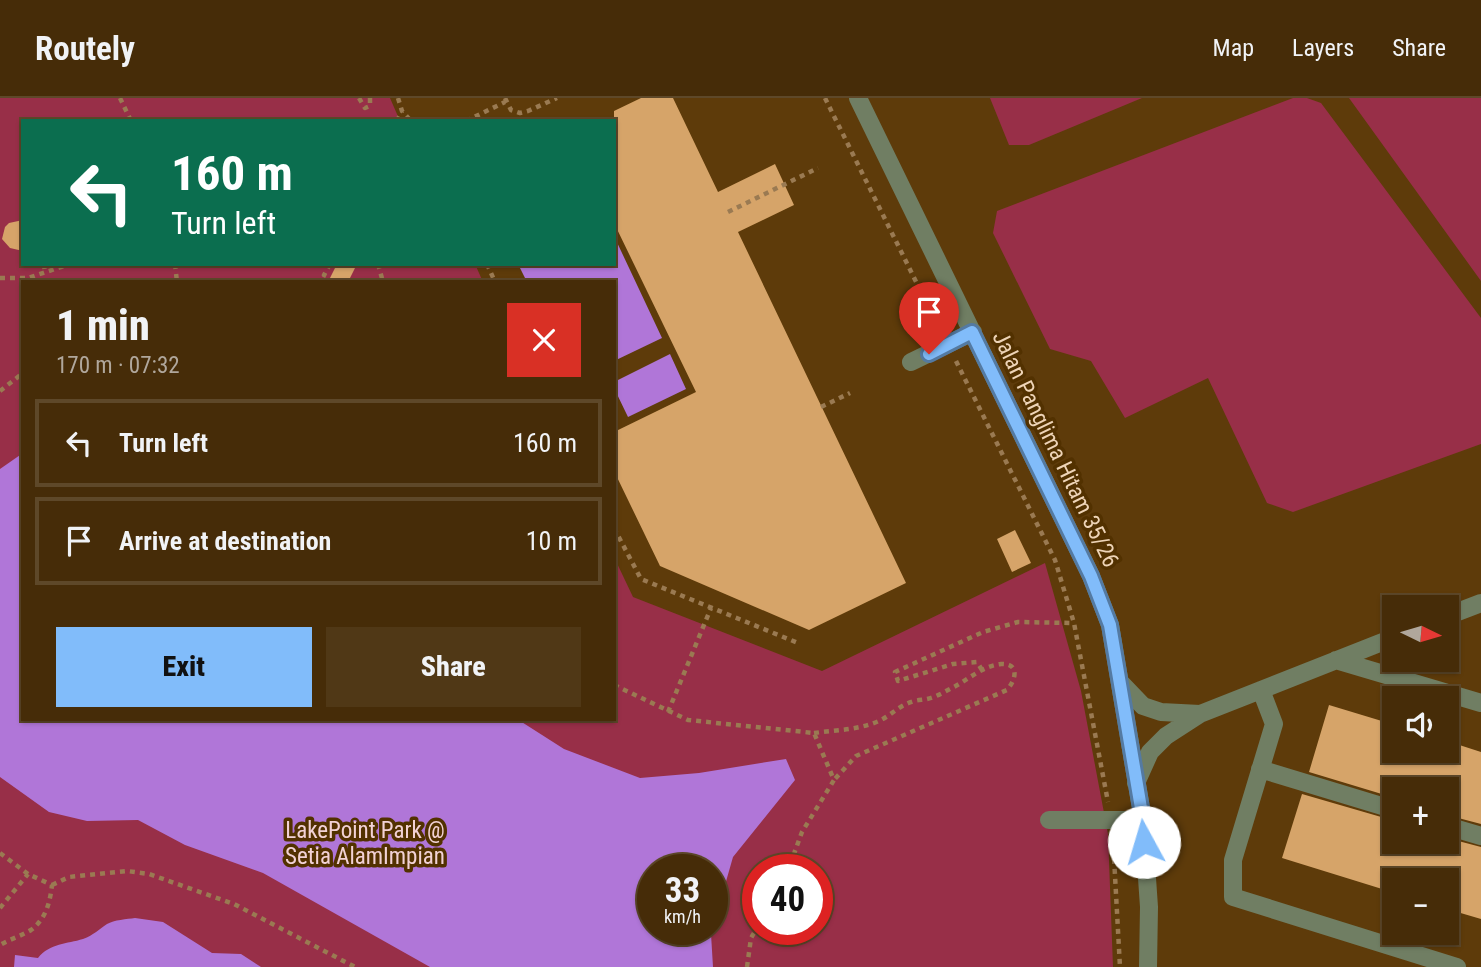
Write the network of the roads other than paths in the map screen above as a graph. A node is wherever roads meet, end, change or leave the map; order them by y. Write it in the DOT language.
graph roads {
  1 [pos="858,98"];
  2 [pos="972,332"];
  3 [pos="911,362"];
  4 [pos="1481,603"];
  5 [pos="1460,612"];
  6 [pos="1382,642"];
  7 [pos="1336,660"];
  8 [pos="1120,682"];
  9 [pos="1261,690"];
  10 [pos="1481,703"];
  11 [pos="1200,714"];
  12 [pos="1260,769"];
  13 [pos="1136,783"];
  14 [pos="1382,806"];
  15 [pos="1049,820"];
  16 [pos="1143,820"];
  17 [pos="1459,829"];
  18 [pos="1481,836"];
  19 [pos="1148,967"];
  20 [pos="1457,967"];
  1 -- 2 [label="street, Jalan Panglima Hitam 35/26"];
  2 -- 3 [label="street"];
  2 -- 8 [label="street, Jalan Panglima Hitam 35/26"];
  4 -- 5 [label="street"];
  6 -- 7 [label="street"];
  7 -- 9 [label="street"];
  7 -- 10 [label="street"];
  8 -- 11 [label="street"];
  8 -- 13 [label="street, Jalan Panglima Hitam 35/26"];
  9 -- 11 [label="street"];
  9 -- 12 [label="street"];
  11 -- 13 [label="street"];
  12 -- 14 [label="street"];
  12 -- 20 [label="street"];
  13 -- 16 [label="street, Jalan Panglima Hitam 35/26"];
  15 -- 16 [label="street"];
  16 -- 19 [label="street, Jalan Panglima Hitam 35/26"];
  17 -- 18 [label="street"];
}
